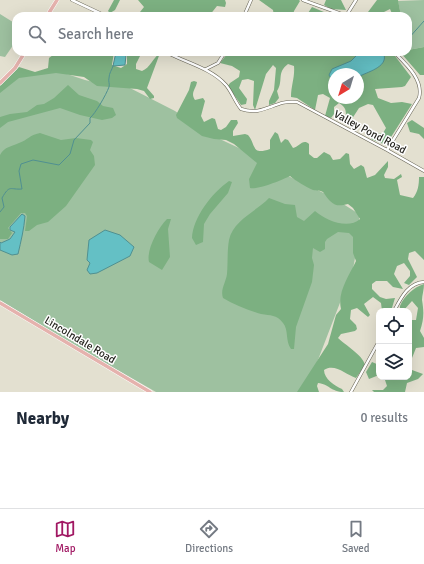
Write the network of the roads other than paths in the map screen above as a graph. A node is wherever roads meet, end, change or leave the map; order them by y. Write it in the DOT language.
graph roads {
  1 [pos="56,0"];
  2 [pos="72,0"];
  3 [pos="252,0"];
  4 [pos="303,0"];
  5 [pos="356,0"];
  6 [pos="48,12"];
  7 [pos="98,12"];
  8 [pos="246,12"];
  9 [pos="336,12"];
  10 [pos="349,12"];
  11 [pos="23,56"];
  12 [pos="174,56"];
  13 [pos="222,56"];
  14 [pos="398,56"];
  15 [pos="206,70"];
  16 [pos="0,83"];
  17 [pos="387,150"];
  18 [pos="424,172"];
  19 [pos="424,282"];
  20 [pos="0,303"];
  21 [pos="396,308"];
  22 [pos="377,344"];
  23 [pos="150,392"];
  24 [pos="351,392"];
  1 -- 6 [label="main road"];
  2 -- 7 [label="street"];
  3 -- 8 [label="street"];
  4 -- 9 [label="street"];
  5 -- 10 [label="street"];
  11 -- 16 [label="main road"];
  12 -- 15 [label="street, Valley Pond Road"];
  13 -- 15 [label="street"];
  14 -- 17 [label="street"];
  15 -- 17 [label="street, Valley Pond Road"];
  17 -- 18 [label="street, Valley Pond Road"];
  19 -- 21 [label="street"];
  20 -- 23 [label="main road, Lincolndale Road"];
  22 -- 24 [label="street"];
}
